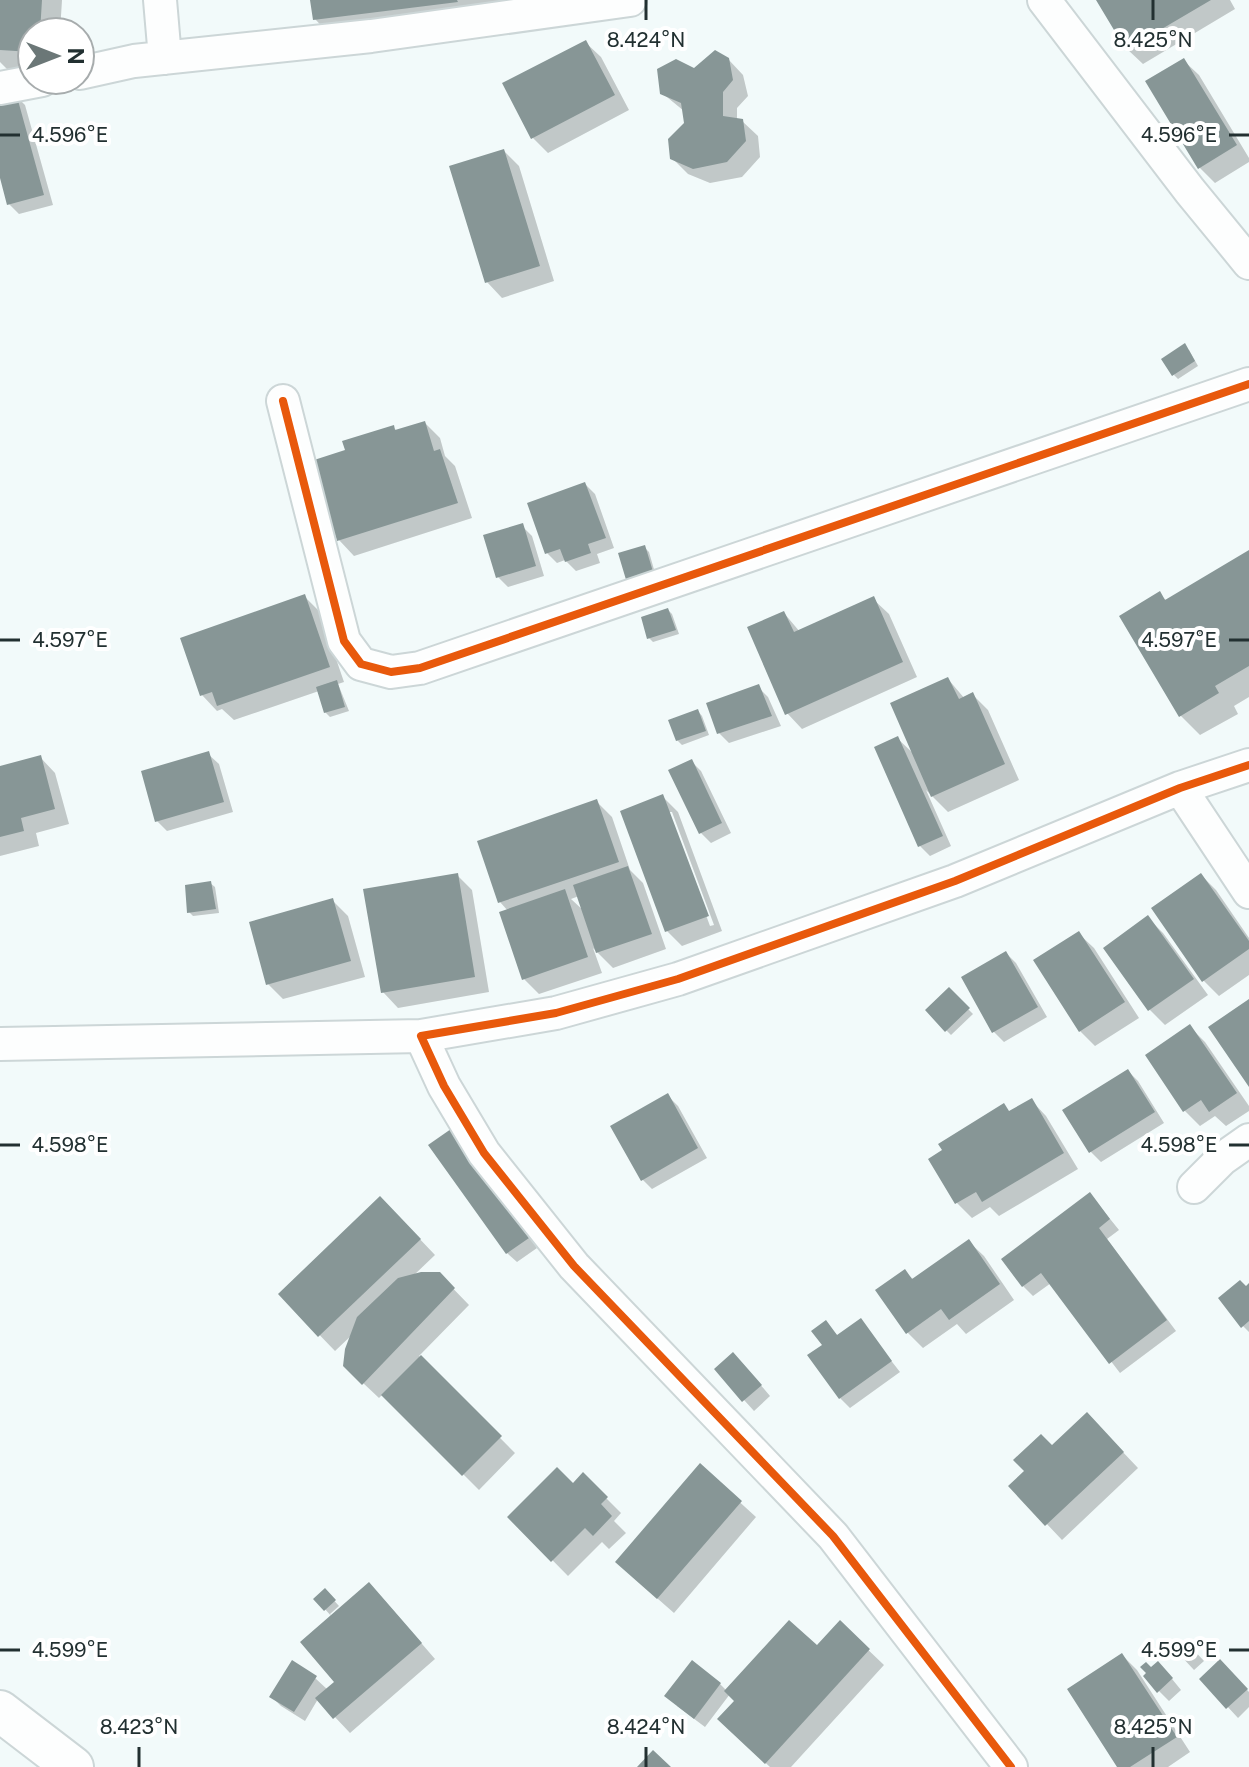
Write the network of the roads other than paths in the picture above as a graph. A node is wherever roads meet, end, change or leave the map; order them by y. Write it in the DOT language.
graph roads {
  1 [pos="160,0"];
  2 [pos="630,0"];
  3 [pos="1044,0"];
  4 [pos="165,58"];
  5 [pos="96,69"];
  6 [pos="1249,263"];
  7 [pos="1249,384"];
  8 [pos="283,401"];
  9 [pos="1249,765"];
  10 [pos="1180,788"];
  11 [pos="1249,892"];
  12 [pos="421,1036"];
  13 [pos="0,1044"];
  14 [pos="1249,1140"];
  15 [pos="1194,1187"];
  16 [pos="0,1711"];
  17 [pos="73,1767"];
  18 [pos="1011,1767"];
  1 -- 4 [label="street"];
  2 -- 4 [label="street"];
  3 -- 6 [label="street"];
  4 -- 5 [label="street"];
  7 -- 8 [label="street"];
  9 -- 10 [label="street"];
  10 -- 11 [label="street"];
  10 -- 12 [label="street"];
  12 -- 13 [label="street"];
  12 -- 18 [label="street"];
  14 -- 15 [label="street"];
  16 -- 17 [label="main road"];
}
